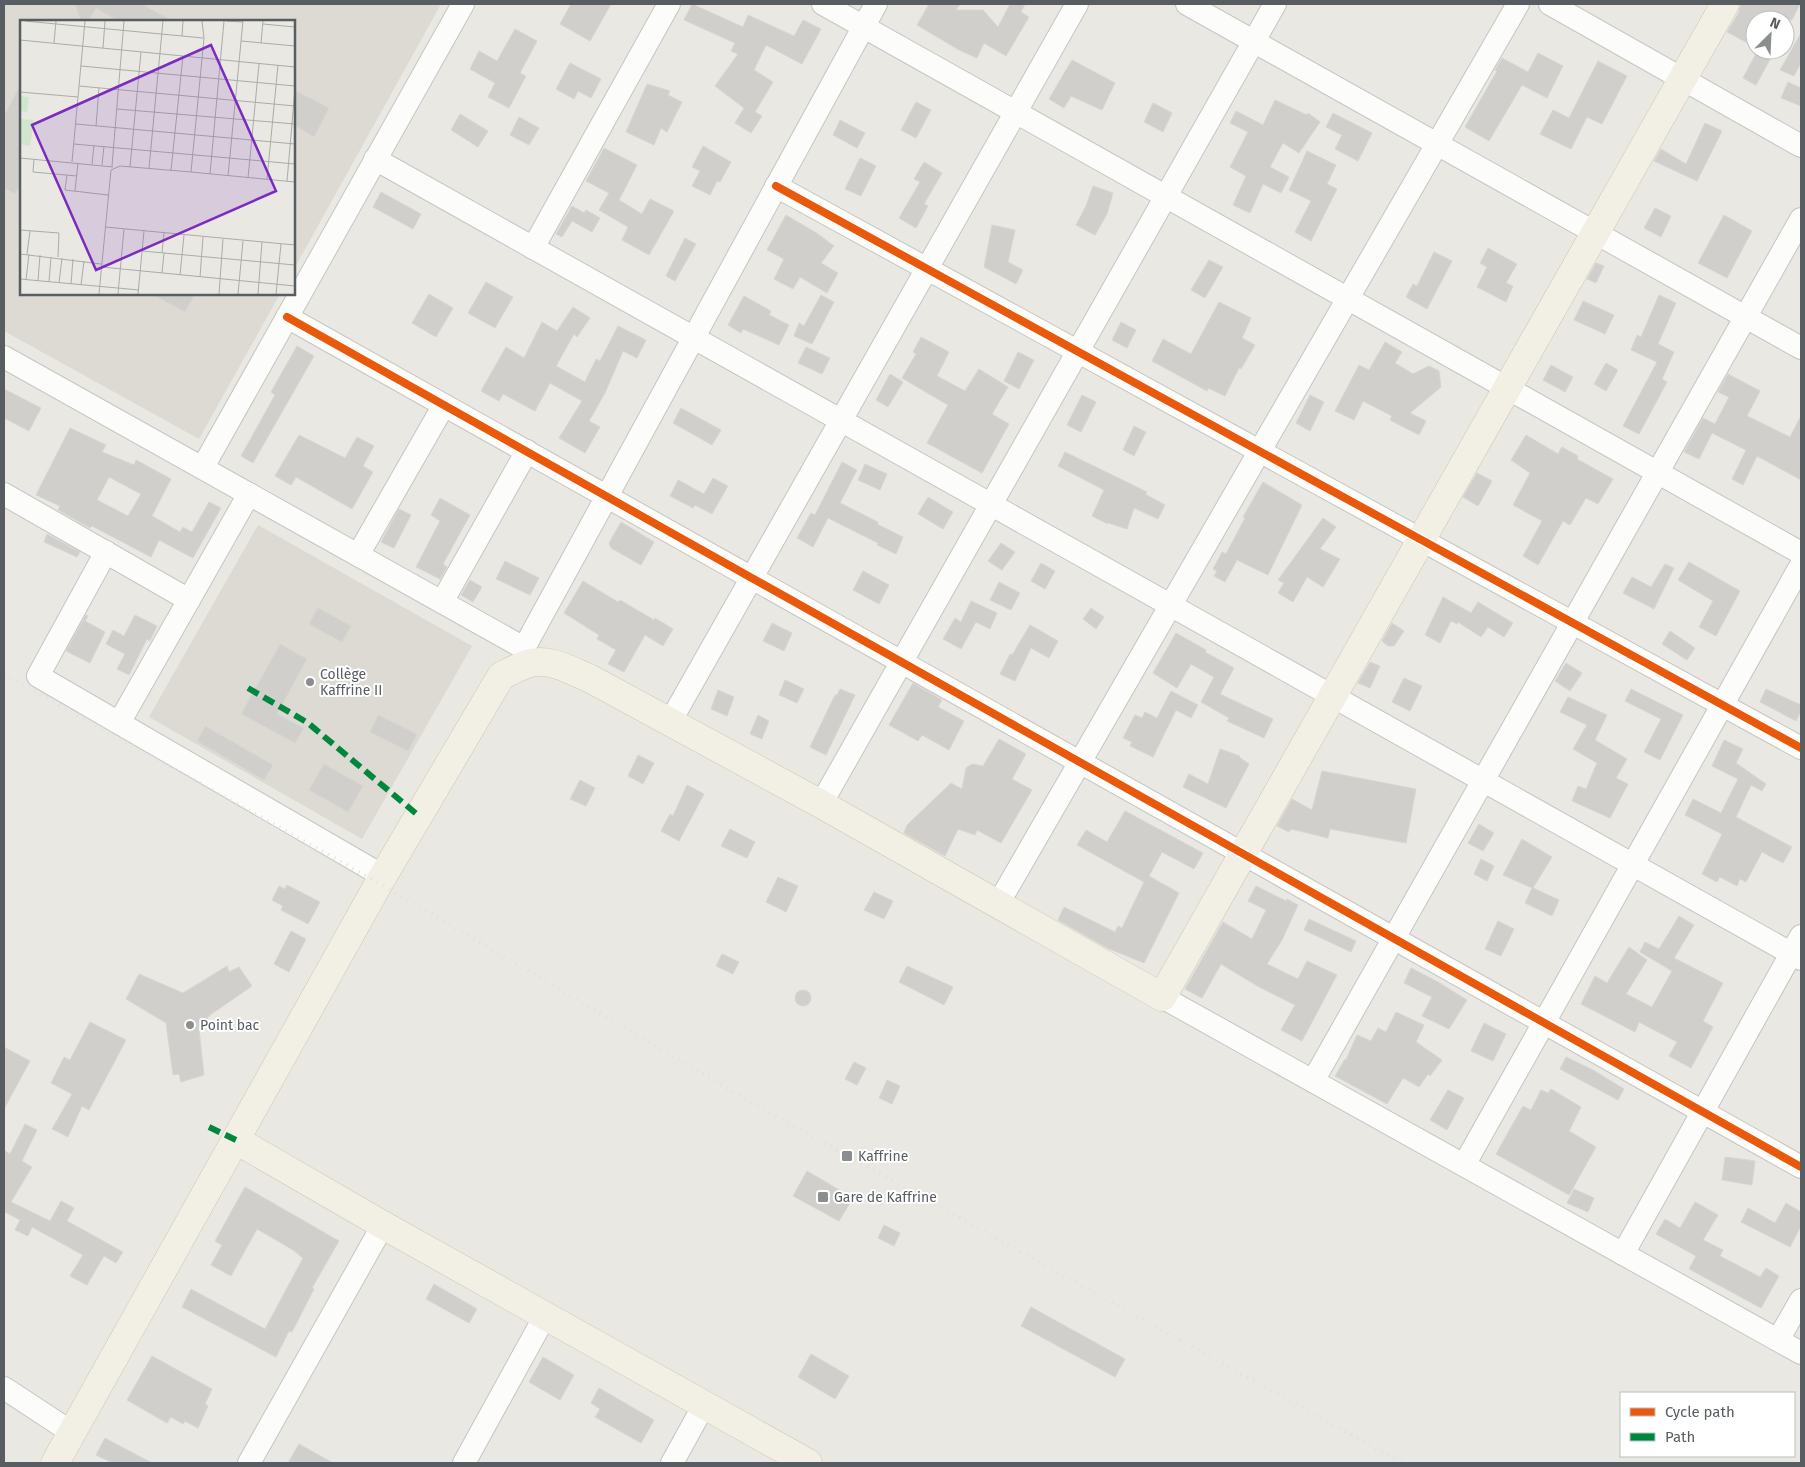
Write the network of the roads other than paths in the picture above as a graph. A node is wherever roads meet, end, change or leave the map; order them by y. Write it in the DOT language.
graph roads {
  1 [pos="463,4"];
  2 [pos="669,4"];
  3 [pos="823,4"];
  4 [pos="876,4"];
  5 [pos="1076,4"];
  6 [pos="1187,4"];
  7 [pos="1276,4"];
  8 [pos="1518,4"];
  9 [pos="1550,4"];
  10 [pos="1725,4"];
  11 [pos="864,27"];
  12 [pos="1254,41"];
  13 [pos="1682,80"];
  14 [pos="1015,112"];
  15 [pos="1437,144"];
  16 [pos="1801,146"];
  17 [pos="376,159"];
  18 [pos="776,186"];
  19 [pos="1166,196"];
  20 [pos="1801,219"];
  21 [pos="1595,233"];
  22 [pos="533,248"];
  23 [pos="926,269"];
  24 [pos="1348,298"];
  25 [pos="287,317"];
  26 [pos="1746,317"];
  27 [pos="693,337"];
  28 [pos="1801,348"];
  29 [pos="1078,352"];
  30 [pos="4,357"];
  31 [pos="1507,388"];
  32 [pos="444,405"];
  33 [pos="841,420"];
  34 [pos="1260,451"];
  35 [pos="527,452"];
  36 [pos="203,468"];
  37 [pos="1658,472"];
  38 [pos="4,494"];
  39 [pos="249,494"];
  40 [pos="606,496"];
  41 [pos="991,505"];
  42 [pos="1421,540"];
  43 [pos="106,552"];
  44 [pos="1801,553"];
  45 [pos="358,555"];
  46 [pos="1801,565"];
  47 [pos="751,577"];
  48 [pos="189,600"];
  49 [pos="442,602"];
  50 [pos="1171,605"];
  51 [pos="1572,623"];
  52 [pos="526,656"];
  53 [pos="902,662"];
  54 [pos="1332,696"];
  55 [pos="1723,705"];
  56 [pos="670,722"];
  57 [pos="119,723"];
  58 [pos="1801,748"];
  59 [pos="1080,762"];
  60 [pos="1483,781"];
  61 [pos="821,804"];
  62 [pos="1243,853"];
  63 [pos="1633,864"];
  64 [pos="383,876"];
  65 [pos="998,904"];
  66 [pos="1394,938"];
  67 [pos="1798,950"];
  68 [pos="1162,996"];
  69 [pos="1544,1022"];
  70 [pos="1313,1081"];
  71 [pos="1703,1111"];
  72 [pos="236,1140"];
  73 [pos="1464,1165"];
  74 [pos="1801,1167"];
  75 [pos="383,1224"];
  76 [pos="1623,1254"];
  77 [pos="1801,1300"];
  78 [pos="545,1316"];
  79 [pos="1778,1340"];
  80 [pos="1801,1353"];
  81 [pos="4,1388"];
  82 [pos="704,1405"];
  83 [pos="71,1432"];
  84 [pos="60,1462"];
  85 [pos="249,1463"];
  86 [pos="464,1463"];
  87 [pos="672,1463"];
  88 [pos="808,1463"];
  1 -- 17 [label="street"];
  2 -- 22 [label="street"];
  3 -- 11 [label="street"];
  4 -- 11 [label="street"];
  5 -- 14 [label="street"];
  6 -- 12 [label="street"];
  7 -- 12 [label="street"];
  8 -- 15 [label="street"];
  9 -- 13 [label="street"];
  10 -- 13 [label="main road"];
  11 -- 14 [label="street"];
  11 -- 18 [label="street"];
  12 -- 15 [label="street"];
  12 -- 19 [label="street"];
  13 -- 16 [label="street"];
  13 -- 21 [label="main road"];
  14 -- 19 [label="street"];
  14 -- 23 [label="street"];
  15 -- 21 [label="street"];
  15 -- 24 [label="street"];
  17 -- 22 [label="street"];
  17 -- 25 [label="street"];
  18 -- 23 [label="street"];
  18 -- 27 [label="street"];
  19 -- 24 [label="street"];
  19 -- 29 [label="street"];
  20 -- 26 [label="street"];
  21 -- 26 [label="street"];
  21 -- 31 [label="main road"];
  22 -- 27 [label="street"];
  23 -- 29 [label="street"];
  23 -- 33 [label="street"];
  24 -- 31 [label="street"];
  24 -- 34 [label="street"];
  25 -- 32 [label="street"];
  25 -- 36 [label="street"];
  26 -- 28 [label="street"];
  26 -- 37 [label="street"];
  27 -- 33 [label="street"];
  27 -- 40 [label="street"];
  29 -- 34 [label="street"];
  29 -- 41 [label="street"];
  30 -- 36 [label="street"];
  31 -- 37 [label="street"];
  31 -- 42 [label="main road"];
  32 -- 35 [label="street"];
  32 -- 45 [label="street"];
  33 -- 41 [label="street"];
  33 -- 47 [label="street"];
  34 -- 42 [label="street"];
  34 -- 50 [label="street"];
  35 -- 40 [label="street"];
  35 -- 49 [label="street"];
  36 -- 39 [label="street"];
  37 -- 44 [label="street"];
  37 -- 51 [label="street"];
  38 -- 43 [label="street"];
  39 -- 45 [label="street"];
  39 -- 48 [label="street"];
  40 -- 47 [label="street"];
  40 -- 52 [label="street"];
  41 -- 50 [label="street"];
  41 -- 53 [label="street"];
  42 -- 51 [label="street"];
  42 -- 54 [label="main road"];
  43 -- 48 [label="street"];
  43 -- 57 [label="street"];
  45 -- 49 [label="street"];
  46 -- 55 [label="street"];
  47 -- 53 [label="street"];
  47 -- 56 [label="street"];
  48 -- 57 [label="street"];
  49 -- 52 [label="street"];
  50 -- 54 [label="street"];
  50 -- 59 [label="street"];
  51 -- 55 [label="street"];
  51 -- 60 [label="street"];
  52 -- 56 [label="main road"];
  52 -- 64 [label="main road"];
  53 -- 59 [label="street"];
  53 -- 61 [label="street"];
  54 -- 60 [label="street"];
  54 -- 62 [label="main road"];
  55 -- 58 [label="street"];
  55 -- 63 [label="street"];
  56 -- 61 [label="main road"];
  57 -- 64 [label="street"];
  59 -- 62 [label="street"];
  59 -- 65 [label="street"];
  60 -- 63 [label="street"];
  60 -- 66 [label="street"];
  61 -- 65 [label="main road"];
  62 -- 66 [label="street"];
  62 -- 68 [label="main road"];
  63 -- 67 [label="street"];
  63 -- 69 [label="street"];
  64 -- 72 [label="main road"];
  65 -- 68 [label="main road"];
  66 -- 69 [label="street"];
  66 -- 70 [label="street"];
  67 -- 71 [label="street"];
  68 -- 70 [label="street"];
  69 -- 71 [label="street"];
  69 -- 73 [label="street"];
  70 -- 73 [label="street"];
  71 -- 74 [label="street"];
  71 -- 76 [label="street"];
  72 -- 75 [label="main road"];
  72 -- 83 [label="main road"];
  73 -- 76 [label="street"];
  75 -- 78 [label="main road"];
  75 -- 85 [label="street"];
  76 -- 79 [label="street"];
  77 -- 79 [label="street"];
  78 -- 82 [label="main road"];
  78 -- 86 [label="street"];
  79 -- 80 [label="street"];
  81 -- 83 [label="street"];
  82 -- 87 [label="street"];
  82 -- 88 [label="main road"];
  83 -- 84 [label="main road"];
}
